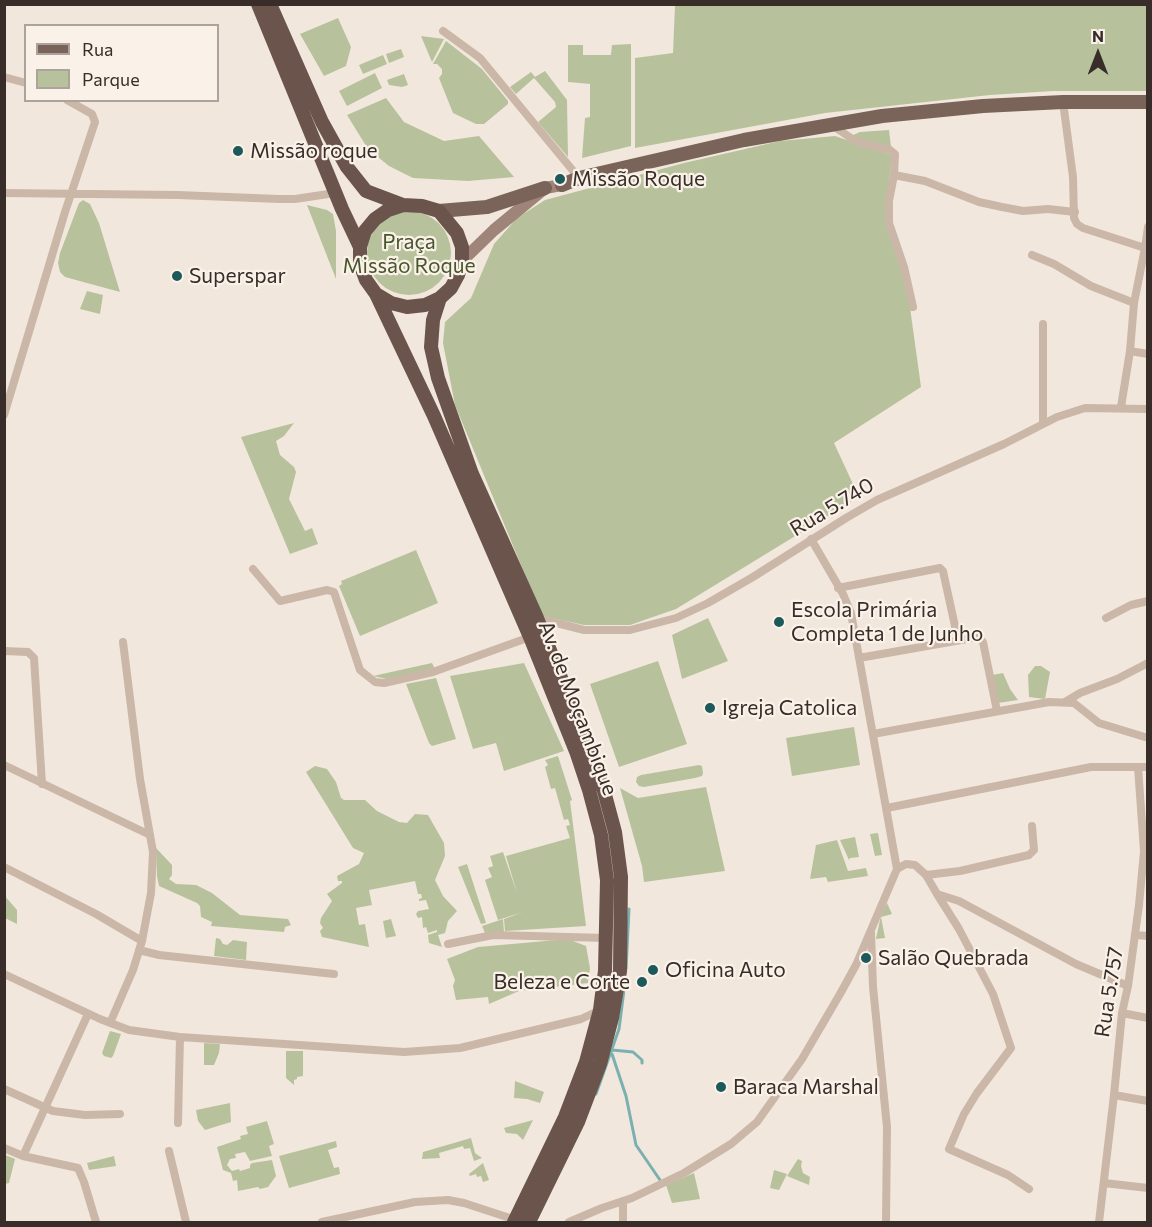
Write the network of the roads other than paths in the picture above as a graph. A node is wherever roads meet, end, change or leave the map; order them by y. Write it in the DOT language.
graph roads {
  1 [pos="258,4"];
  2 [pos="270,4"];
  3 [pos="443,31"];
  4 [pos="4,77"];
  5 [pos="24,82"];
  6 [pos="71,102"];
  7 [pos="1064,102"];
  8 [pos="1148,102"];
  9 [pos="833,126"];
  10 [pos="894,175"];
  11 [pos="579,178"];
  12 [pos="562,185"];
  13 [pos="545,188"];
  14 [pos="4,193"];
  15 [pos="335,193"];
  16 [pos="70,194"];
  17 [pos="403,205"];
  18 [pos="439,212"];
  19 [pos="1075,212"];
  20 [pos="1148,227"];
  21 [pos="360,247"];
  22 [pos="1145,248"];
  23 [pos="1032,255"];
  24 [pos="462,261"];
  25 [pos="376,294"];
  26 [pos="440,298"];
  27 [pos="1134,303"];
  28 [pos="913,308"];
  29 [pos="1043,324"];
  30 [pos="1130,351"];
  31 [pos="1148,354"];
  32 [pos="1120,407"];
  33 [pos="1148,409"];
  34 [pos="4,415"];
  35 [pos="1043,423"];
  36 [pos="811,539"];
  37 [pos="253,569"];
  38 [pos="838,588"];
  39 [pos="1148,600"];
  40 [pos="537,618"];
  41 [pos="1106,618"];
  42 [pos="530,638"];
  43 [pos="958,640"];
  44 [pos="123,642"];
  45 [pos="4,651"];
  46 [pos="859,658"];
  47 [pos="1148,663"];
  48 [pos="1065,702"];
  49 [pos="997,711"];
  50 [pos="873,734"];
  51 [pos="1148,738"];
  52 [pos="4,765"];
  53 [pos="1143,767"];
  54 [pos="42,784"];
  55 [pos="887,808"];
  56 [pos="1032,826"];
  57 [pos="150,835"];
  58 [pos="1146,851"];
  59 [pos="4,867"];
  60 [pos="897,869"];
  61 [pos="927,875"];
  62 [pos="937,894"];
  63 [pos="871,931"];
  64 [pos="1136,934"];
  65 [pos="1148,936"];
  66 [pos="606,938"];
  67 [pos="142,941"];
  68 [pos="448,944"];
  69 [pos="139,950"];
  70 [pos="4,974"];
  71 [pos="334,974"];
  72 [pos="1128,986"];
  73 [pos="600,1010"];
  74 [pos="1122,1013"];
  75 [pos="88,1014"];
  76 [pos="1148,1018"];
  77 [pos="110,1023"];
  78 [pos="180,1037"];
  79 [pos="4,1089"];
  80 [pos="1114,1095"];
  81 [pos="1148,1101"];
  82 [pos="44,1108"];
  83 [pos="120,1114"];
  84 [pos="178,1123"];
  85 [pos="4,1148"];
  86 [pos="169,1151"];
  87 [pos="23,1156"];
  88 [pos="1104,1184"];
  89 [pos="1148,1188"];
  90 [pos="1029,1189"];
  91 [pos="623,1201"];
  92 [pos="96,1222"];
  93 [pos="186,1222"];
  94 [pos="322,1222"];
  95 [pos="520,1222"];
  96 [pos="569,1222"];
  97 [pos="623,1222"];
  98 [pos="886,1222"];
  99 [pos="1099,1222"];
  1 -- 15 [label="highway"];
  2 -- 17 [label="highway"];
  3 -- 11 [label="street"];
  4 -- 5 [label="street"];
  6 -- 16 [label="street"];
  7 -- 8 [label="main road"];
  7 -- 9 [label="main road"];
  7 -- 19 [label="street"];
  9 -- 10 [label="street"];
  9 -- 11 [label="main road"];
  10 -- 19 [label="street"];
  10 -- 28 [label="street"];
  11 -- 12 [label="main road"];
  12 -- 13 [label="main road"];
  13 -- 18 [label="main road"];
  13 -- 24 [label="main road"];
  14 -- 16 [label="street"];
  15 -- 16 [label="street"];
  15 -- 21 [label="highway"];
  16 -- 34 [label="street"];
  17 -- 18 [label="highway"];
  17 -- 21 [label="highway"];
  18 -- 24 [label="highway"];
  19 -- 22 [label="street"];
  20 -- 22 [label="street"];
  21 -- 25 [label="highway"];
  22 -- 27 [label="street"];
  23 -- 27 [label="street"];
  24 -- 26 [label="highway"];
  25 -- 26 [label="highway"];
  25 -- 42 [label="highway, Av. de Moçambique"];
  26 -- 40 [label="highway, Av. de Moçambique"];
  27 -- 30 [label="street"];
  29 -- 35 [label="street"];
  30 -- 31 [label="street"];
  30 -- 32 [label="street"];
  32 -- 33 [label="street, Rua 5.740"];
  32 -- 35 [label="street, Rua 5.740"];
  35 -- 36 [label="street, Rua 5.740"];
  36 -- 38 [label="street"];
  36 -- 40 [label="street, Rua 5.740"];
  37 -- 42 [label="street"];
  38 -- 43 [label="street"];
  38 -- 46 [label="street"];
  39 -- 41 [label="street"];
  40 -- 95 [label="highway, Av. de Moçambique"];
  42 -- 66 [label="highway, Av. de Moçambique"];
  43 -- 46 [label="street"];
  43 -- 49 [label="street"];
  44 -- 57 [label="street"];
  45 -- 54 [label="street"];
  46 -- 50 [label="street"];
  47 -- 48 [label="street"];
  48 -- 49 [label="street"];
  48 -- 51 [label="street"];
  49 -- 50 [label="street"];
  50 -- 55 [label="street"];
  52 -- 54 [label="street"];
  53 -- 55 [label="street"];
  53 -- 58 [label="street, Rua 5.757"];
  54 -- 57 [label="street"];
  55 -- 60 [label="street"];
  56 -- 61 [label="street"];
  57 -- 67 [label="street"];
  58 -- 64 [label="street, Rua 5.757"];
  59 -- 67 [label="street"];
  60 -- 61 [label="street"];
  60 -- 63 [label="street"];
  61 -- 62 [label="street"];
  62 -- 72 [label="street"];
  62 -- 90 [label="street"];
  63 -- 91 [label="street"];
  63 -- 98 [label="street"];
  64 -- 65 [label="street"];
  64 -- 72 [label="street, Rua 5.757"];
  66 -- 68 [label="street"];
  66 -- 73 [label="highway, Av. de Moçambique"];
  67 -- 69 [label="street"];
  69 -- 71 [label="street"];
  69 -- 77 [label="street"];
  70 -- 75 [label="street"];
  72 -- 74 [label="street, Rua 5.757"];
  73 -- 78 [label="street"];
  73 -- 95 [label="highway, Av. de Moçambique"];
  74 -- 76 [label="street"];
  74 -- 80 [label="street, Rua 5.757"];
  75 -- 77 [label="street"];
  75 -- 82 [label="street"];
  77 -- 78 [label="street"];
  78 -- 84 [label="street"];
  79 -- 82 [label="street"];
  80 -- 81 [label="street"];
  80 -- 88 [label="street, Rua 5.757"];
  82 -- 83 [label="street"];
  82 -- 87 [label="street"];
  85 -- 87 [label="street"];
  86 -- 93 [label="street"];
  87 -- 92 [label="street"];
  88 -- 89 [label="street"];
  88 -- 99 [label="street, Rua 5.757"];
  91 -- 96 [label="street"];
  91 -- 97 [label="street"];
  94 -- 95 [label="street"];
}
